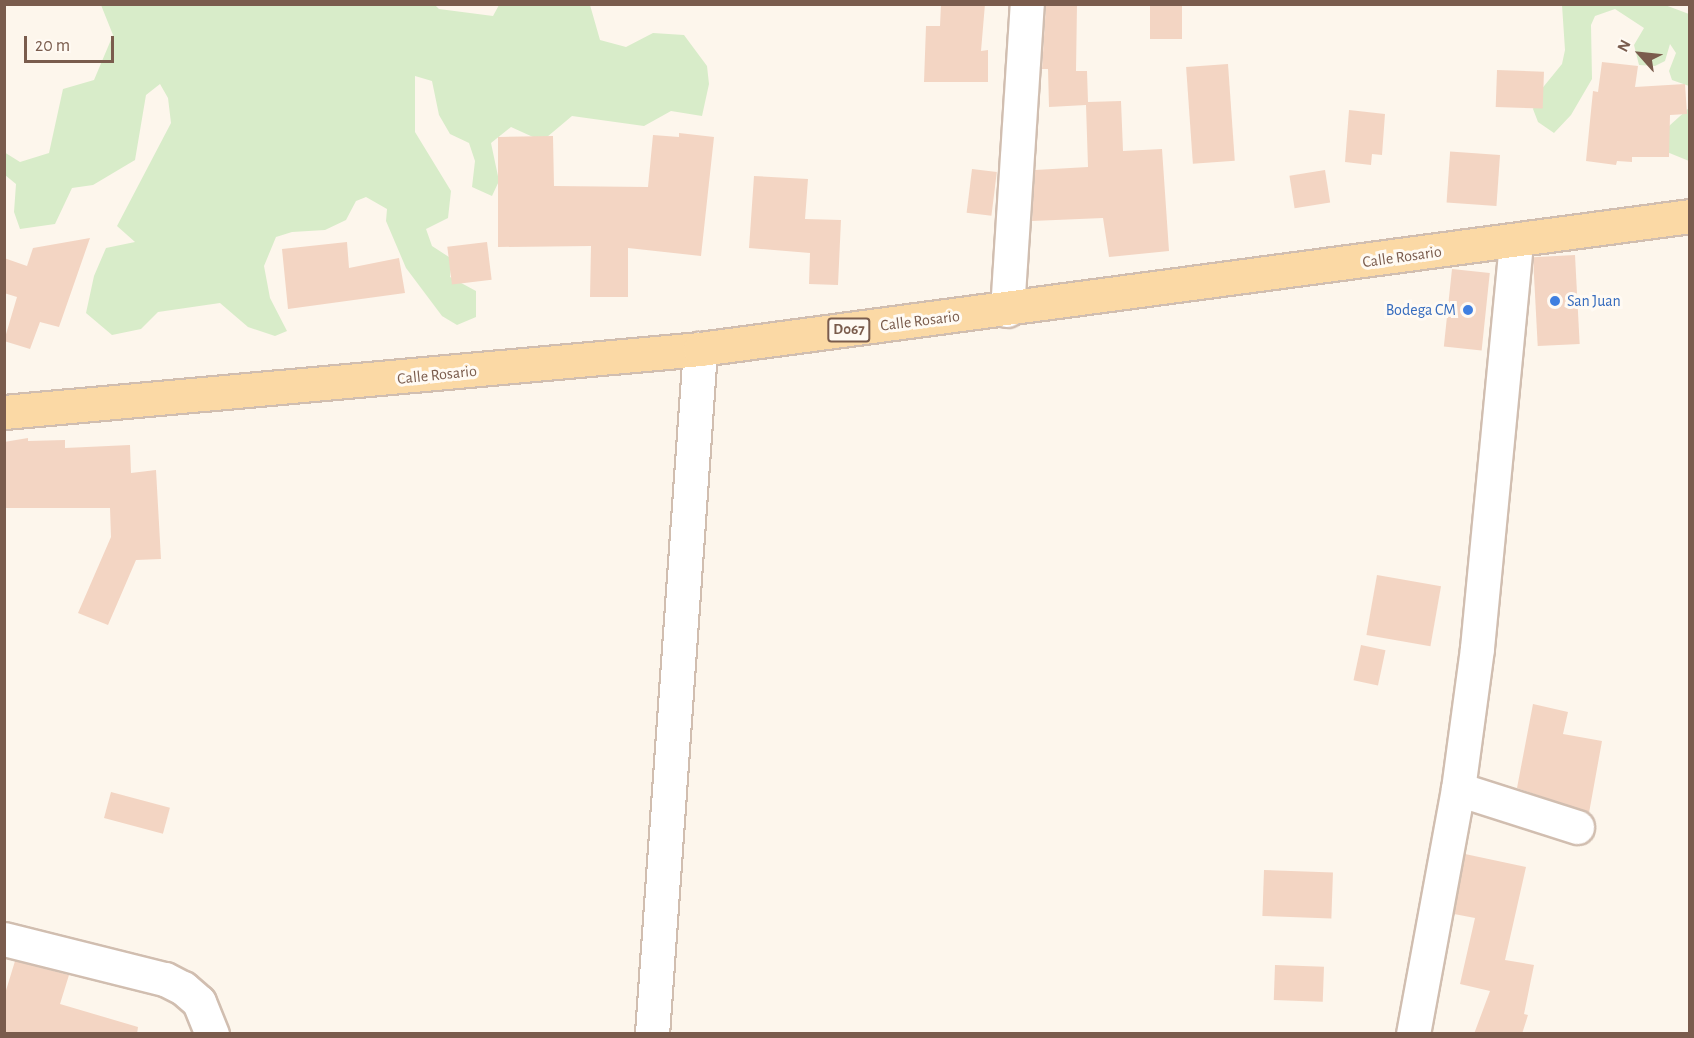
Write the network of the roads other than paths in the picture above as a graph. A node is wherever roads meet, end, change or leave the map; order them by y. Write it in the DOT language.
graph roads {
  1 [pos="1027,4"];
  2 [pos="1689,216"];
  3 [pos="1516,241"];
  4 [pos="1007,310"];
  5 [pos="700,349"];
  6 [pos="4,412"];
  7 [pos="1458,789"];
  8 [pos="1577,827"];
  9 [pos="4,939"];
  10 [pos="212,1034"];
  11 [pos="652,1034"];
  12 [pos="1413,1034"];
  1 -- 4 [label="street"];
  2 -- 3 [label="main road, Calle Rosario / D067"];
  3 -- 4 [label="main road, Calle Rosario / D067"];
  3 -- 7 [label="street"];
  4 -- 5 [label="main road, Calle Rosario / D067"];
  5 -- 6 [label="main road, Calle Rosario / D067"];
  5 -- 11 [label="street"];
  7 -- 8 [label="street"];
  7 -- 12 [label="street"];
  9 -- 10 [label="street"];
}
